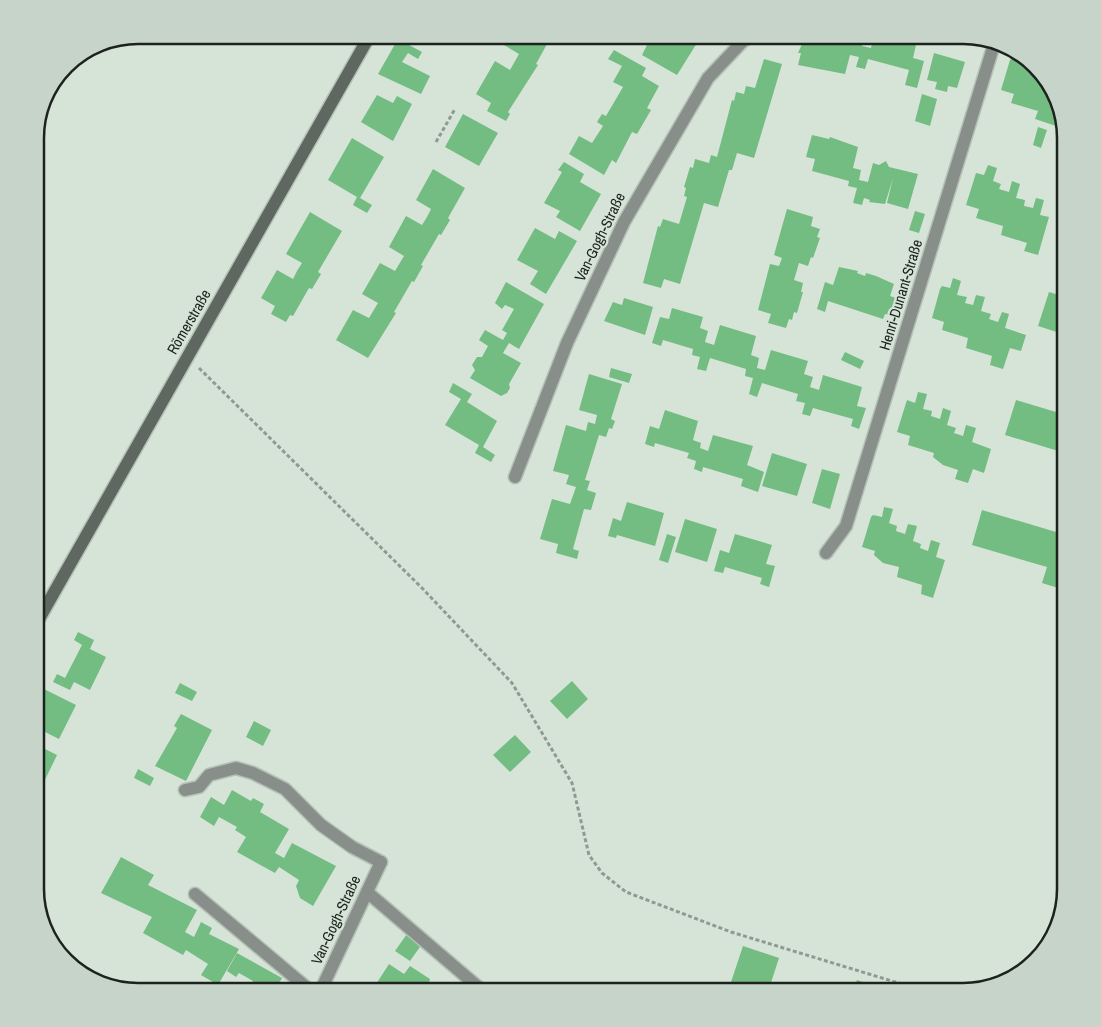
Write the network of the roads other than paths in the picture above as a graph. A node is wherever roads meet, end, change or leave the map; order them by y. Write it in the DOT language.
graph roads {
  1 [pos="365,44"];
  2 [pos="740,44"];
  3 [pos="993,49"];
  4 [pos="515,477"];
  5 [pos="826,553"];
  6 [pos="44,610"];
  7 [pos="185,790"];
  8 [pos="367,892"];
  9 [pos="195,894"];
  10 [pos="301,983"];
  11 [pos="324,983"];
  12 [pos="473,983"];
  1 -- 6 [label="street, Römerstraße"];
  2 -- 4 [label="street, Van-Gogh-Straße"];
  3 -- 5 [label="street, Henri-Dunant-Straße"];
  7 -- 8 [label="street, Van-Gogh-Straße"];
  8 -- 11 [label="street, Van-Gogh-Straße"];
  8 -- 12 [label="street"];
  9 -- 10 [label="street"];
}
